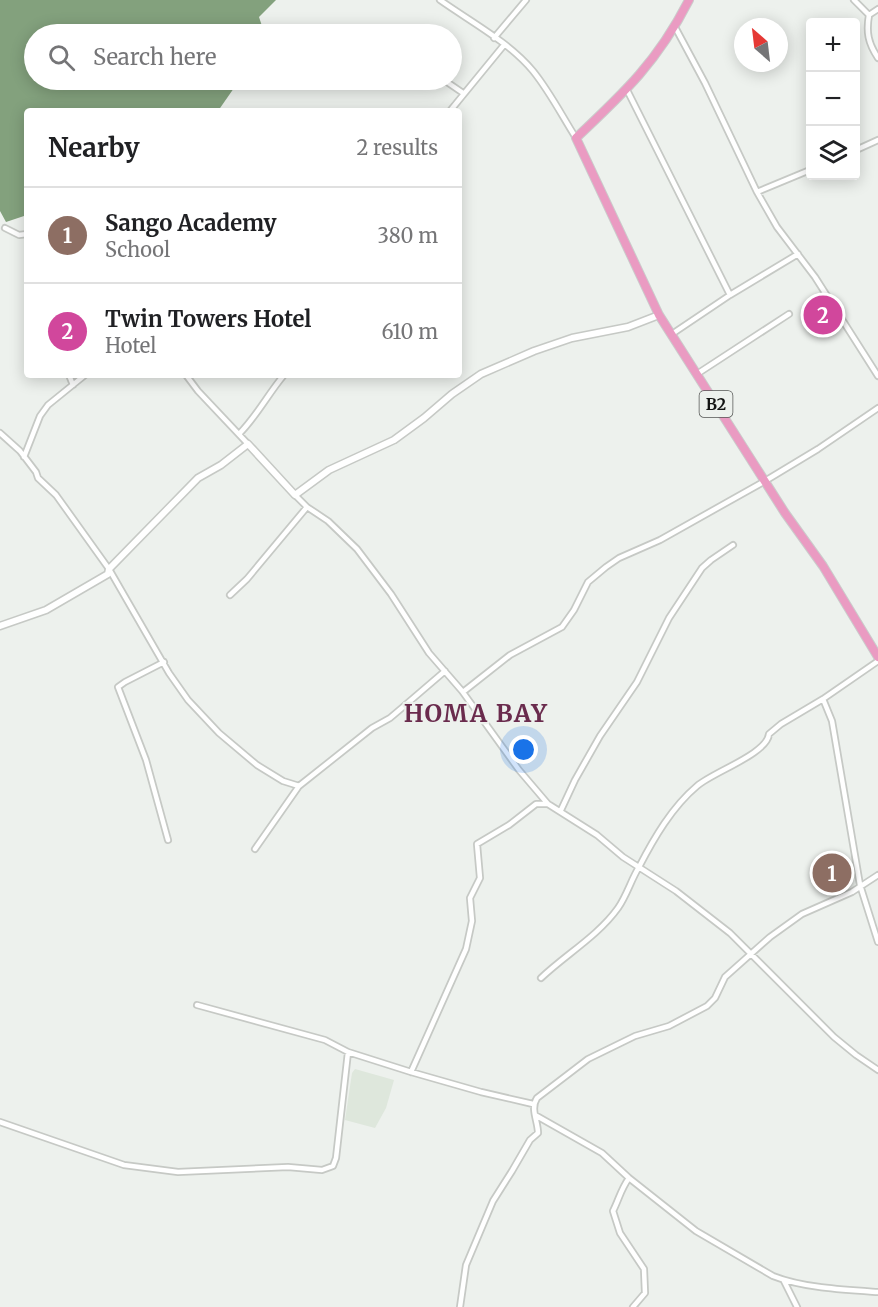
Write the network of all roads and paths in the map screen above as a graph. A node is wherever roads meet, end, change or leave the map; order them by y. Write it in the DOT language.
graph roads {
  1 [pos="440,0"];
  2 [pos="526,0"];
  3 [pos="688,0"];
  4 [pos="854,0"];
  5 [pos="878,9"];
  6 [pos="869,15"];
  7 [pos="675,27"];
  8 [pos="494,38"];
  9 [pos="504,45"];
  10 [pos="878,58"];
  11 [pos="459,90"];
  12 [pos="627,90"];
  13 [pos="463,93"];
  14 [pos="452,108"];
  15 [pos="576,138"];
  16 [pos="878,140"];
  17 [pos="860,148"];
  18 [pos="806,172"];
  19 [pos="758,192"];
  20 [pos="5,228"];
  21 [pos="24,234"];
  22 [pos="798,254"];
  23 [pos="730,295"];
  24 [pos="789,314"];
  25 [pos="659,315"];
  26 [pos="672,334"];
  27 [pos="697,374"];
  28 [pos="878,376"];
  29 [pos="70,378"];
  30 [pos="81,378"];
  31 [pos="188,378"];
  32 [pos="281,378"];
  33 [pos="73,385"];
  34 [pos="878,408"];
  35 [pos="0,433"];
  36 [pos="239,434"];
  37 [pos="248,444"];
  38 [pos="24,457"];
  39 [pos="765,481"];
  40 [pos="295,495"];
  41 [pos="307,507"];
  42 [pos="733,546"];
  43 [pos="109,569"];
  44 [pos="230,595"];
  45 [pos="0,626"];
  46 [pos="878,657"];
  47 [pos="878,661"];
  48 [pos="164,662"];
  49 [pos="445,671"];
  50 [pos="462,691"];
  51 [pos="823,699"];
  52 [pos="299,786"];
  53 [pos="548,804"];
  54 [pos="561,810"];
  55 [pos="168,840"];
  56 [pos="255,849"];
  57 [pos="638,868"];
  58 [pos="878,874"];
  59 [pos="860,885"];
  60 [pos="878,942"];
  61 [pos="752,953"];
  62 [pos="540,978"];
  63 [pos="197,1005"];
  64 [pos="348,1052"];
  65 [pos="878,1070"];
  66 [pos="411,1072"];
  67 [pos="533,1104"];
  68 [pos="535,1115"];
  69 [pos="0,1122"];
  70 [pos="629,1178"];
  71 [pos="784,1281"];
  72 [pos="878,1292"];
  73 [pos="460,1307"];
  74 [pos="633,1307"];
  75 [pos="797,1307"];
  1 -- 8 [label="street"];
  2 -- 8 [label="street"];
  3 -- 7 [label="highway"];
  4 -- 6 [label="street"];
  5 -- 6 [label="street"];
  6 -- 10 [label="street"];
  7 -- 12 [label="highway"];
  7 -- 19 [label="street"];
  8 -- 9 [label="street"];
  9 -- 13 [label="street"];
  9 -- 15 [label="street"];
  11 -- 13 [label="street"];
  12 -- 15 [label="highway"];
  12 -- 23 [label="street"];
  13 -- 14 [label="street"];
  15 -- 25 [label="highway, B2"];
  16 -- 17 [label="street"];
  18 -- 19 [label="street"];
  19 -- 22 [label="street"];
  20 -- 21 [label="street"];
  22 -- 23 [label="street"];
  22 -- 28 [label="street"];
  23 -- 26 [label="street"];
  24 -- 27 [label="street"];
  25 -- 26 [label="highway, B2"];
  25 -- 40 [label="street"];
  26 -- 27 [label="highway, B2"];
  27 -- 39 [label="highway, B2"];
  29 -- 33 [label="street"];
  30 -- 33 [label="street"];
  31 -- 36 [label="street"];
  32 -- 36 [label="street"];
  33 -- 38 [label="street"];
  34 -- 39 [label="street"];
  35 -- 38 [label="street"];
  36 -- 37 [label="street"];
  37 -- 40 [label="street"];
  37 -- 43 [label="street"];
  38 -- 43 [label="street"];
  39 -- 46 [label="highway, B2"];
  39 -- 50 [label="street"];
  40 -- 41 [label="street"];
  41 -- 44 [label="street"];
  41 -- 49 [label="street"];
  42 -- 54 [label="street"];
  43 -- 45 [label="street"];
  43 -- 48 [label="street"];
  47 -- 51 [label="street"];
  48 -- 52 [label="street"];
  48 -- 55 [label="street"];
  49 -- 50 [label="street"];
  49 -- 52 [label="street"];
  50 -- 53 [label="street"];
  51 -- 57 [label="street"];
  51 -- 59 [label="street"];
  52 -- 56 [label="street"];
  53 -- 54 [label="street"];
  53 -- 66 [label="street"];
  54 -- 57 [label="street"];
  57 -- 61 [label="street"];
  57 -- 62 [label="street"];
  58 -- 59 [label="street"];
  59 -- 60 [label="street"];
  59 -- 61 [label="street"];
  61 -- 65 [label="street"];
  61 -- 67 [label="street"];
  63 -- 64 [label="street"];
  64 -- 66 [label="street"];
  64 -- 69 [label="street"];
  66 -- 67 [label="street"];
  67 -- 68 [label="street"];
  68 -- 70 [label="street"];
  68 -- 73 [label="street"];
  70 -- 71 [label="street"];
  70 -- 74 [label="street"];
  71 -- 72 [label="street"];
  71 -- 75 [label="street"];
}
